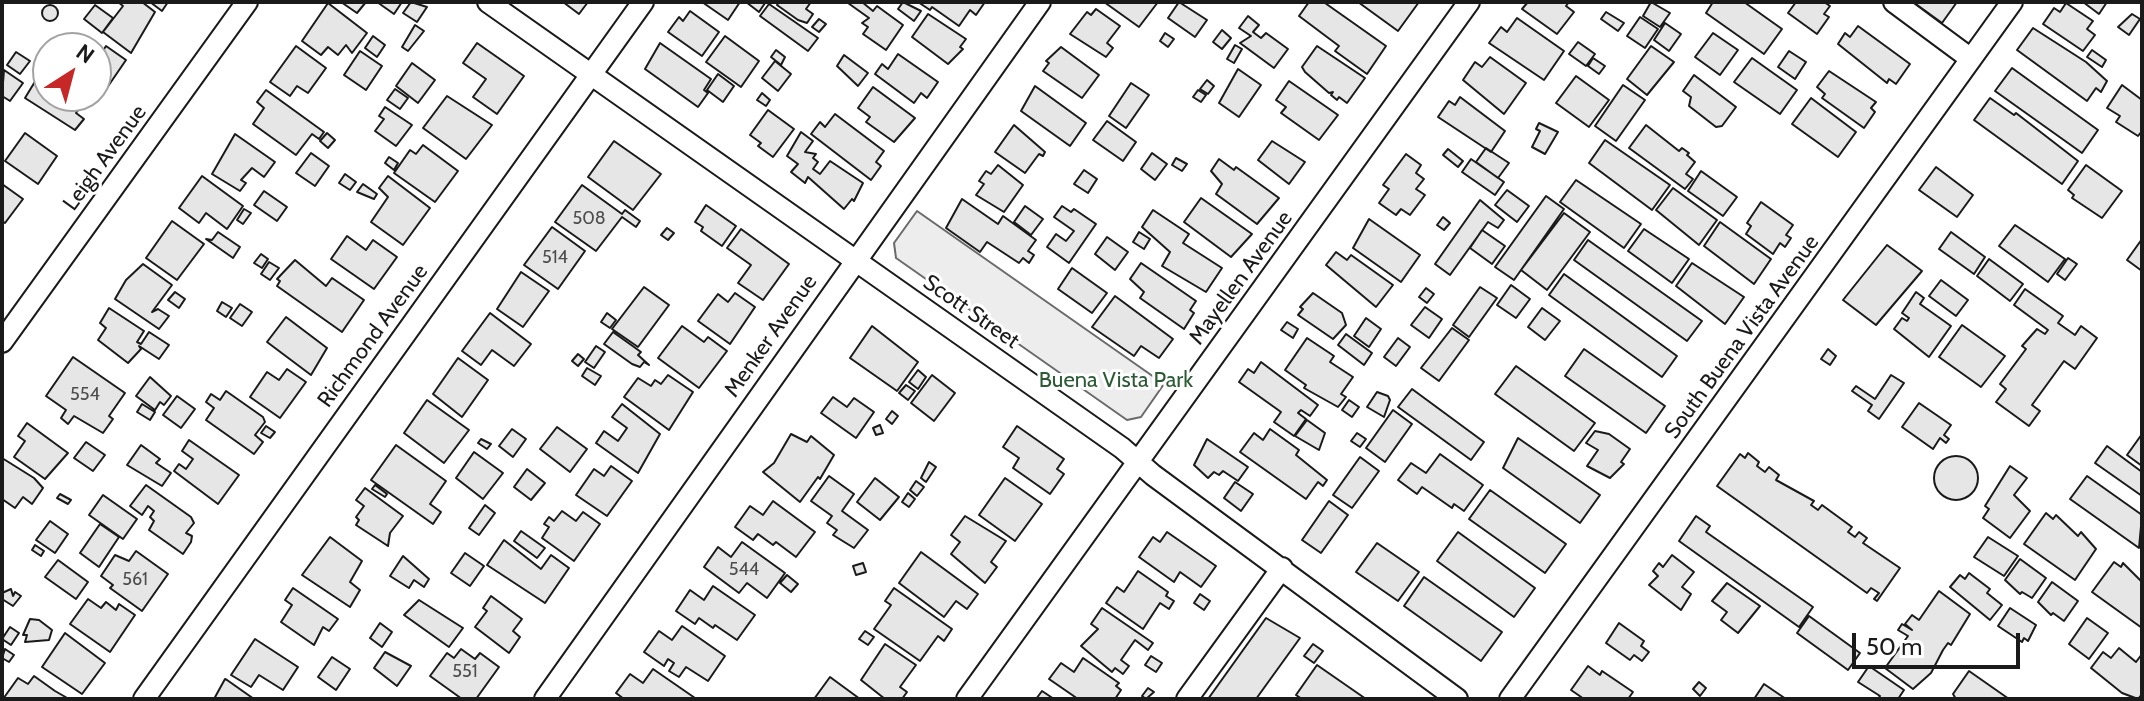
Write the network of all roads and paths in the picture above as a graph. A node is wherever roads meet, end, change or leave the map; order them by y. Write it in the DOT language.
graph roads {
  1 [pos="247,2"];
  2 [pos="488,2"];
  3 [pos="643,2"];
  4 [pos="1040,2"];
  5 [pos="1469,2"];
  6 [pos="1894,2"];
  7 [pos="2012,2"];
  8 [pos="1971,59"];
  9 [pos="590,73"];
  10 [pos="855,259"];
  11 [pos="2,342"];
  12 [pos="1137,462"];
  13 [pos="1282,568"];
  14 [pos="144,699"];
  15 [pos="545,699"];
  16 [pos="967,699"];
  17 [pos="1187,699"];
  18 [pos="1457,699"];
  19 [pos="1510,699"];
  1 -- 11 [label="street, Leigh Avenue"];
  2 -- 9 [label="street, Scott Street"];
  3 -- 9 [label="street, Richmond Avenue"];
  4 -- 10 [label="street, Menker Avenue"];
  5 -- 12 [label="street, Mayellen Avenue"];
  6 -- 8 [label="street"];
  7 -- 8 [label="street, South Buena Vista Avenue"];
  8 -- 19 [label="street, South Buena Vista Avenue"];
  9 -- 10 [label="street, Scott Street"];
  9 -- 14 [label="street, Richmond Avenue"];
  10 -- 12 [label="street, Scott Street"];
  10 -- 15 [label="street, Menker Avenue"];
  12 -- 13 [label="street, Scott Street"];
  12 -- 16 [label="street, Mayellen Avenue"];
  13 -- 17 [label="street"];
  13 -- 18 [label="street, Scott Street"];
}
